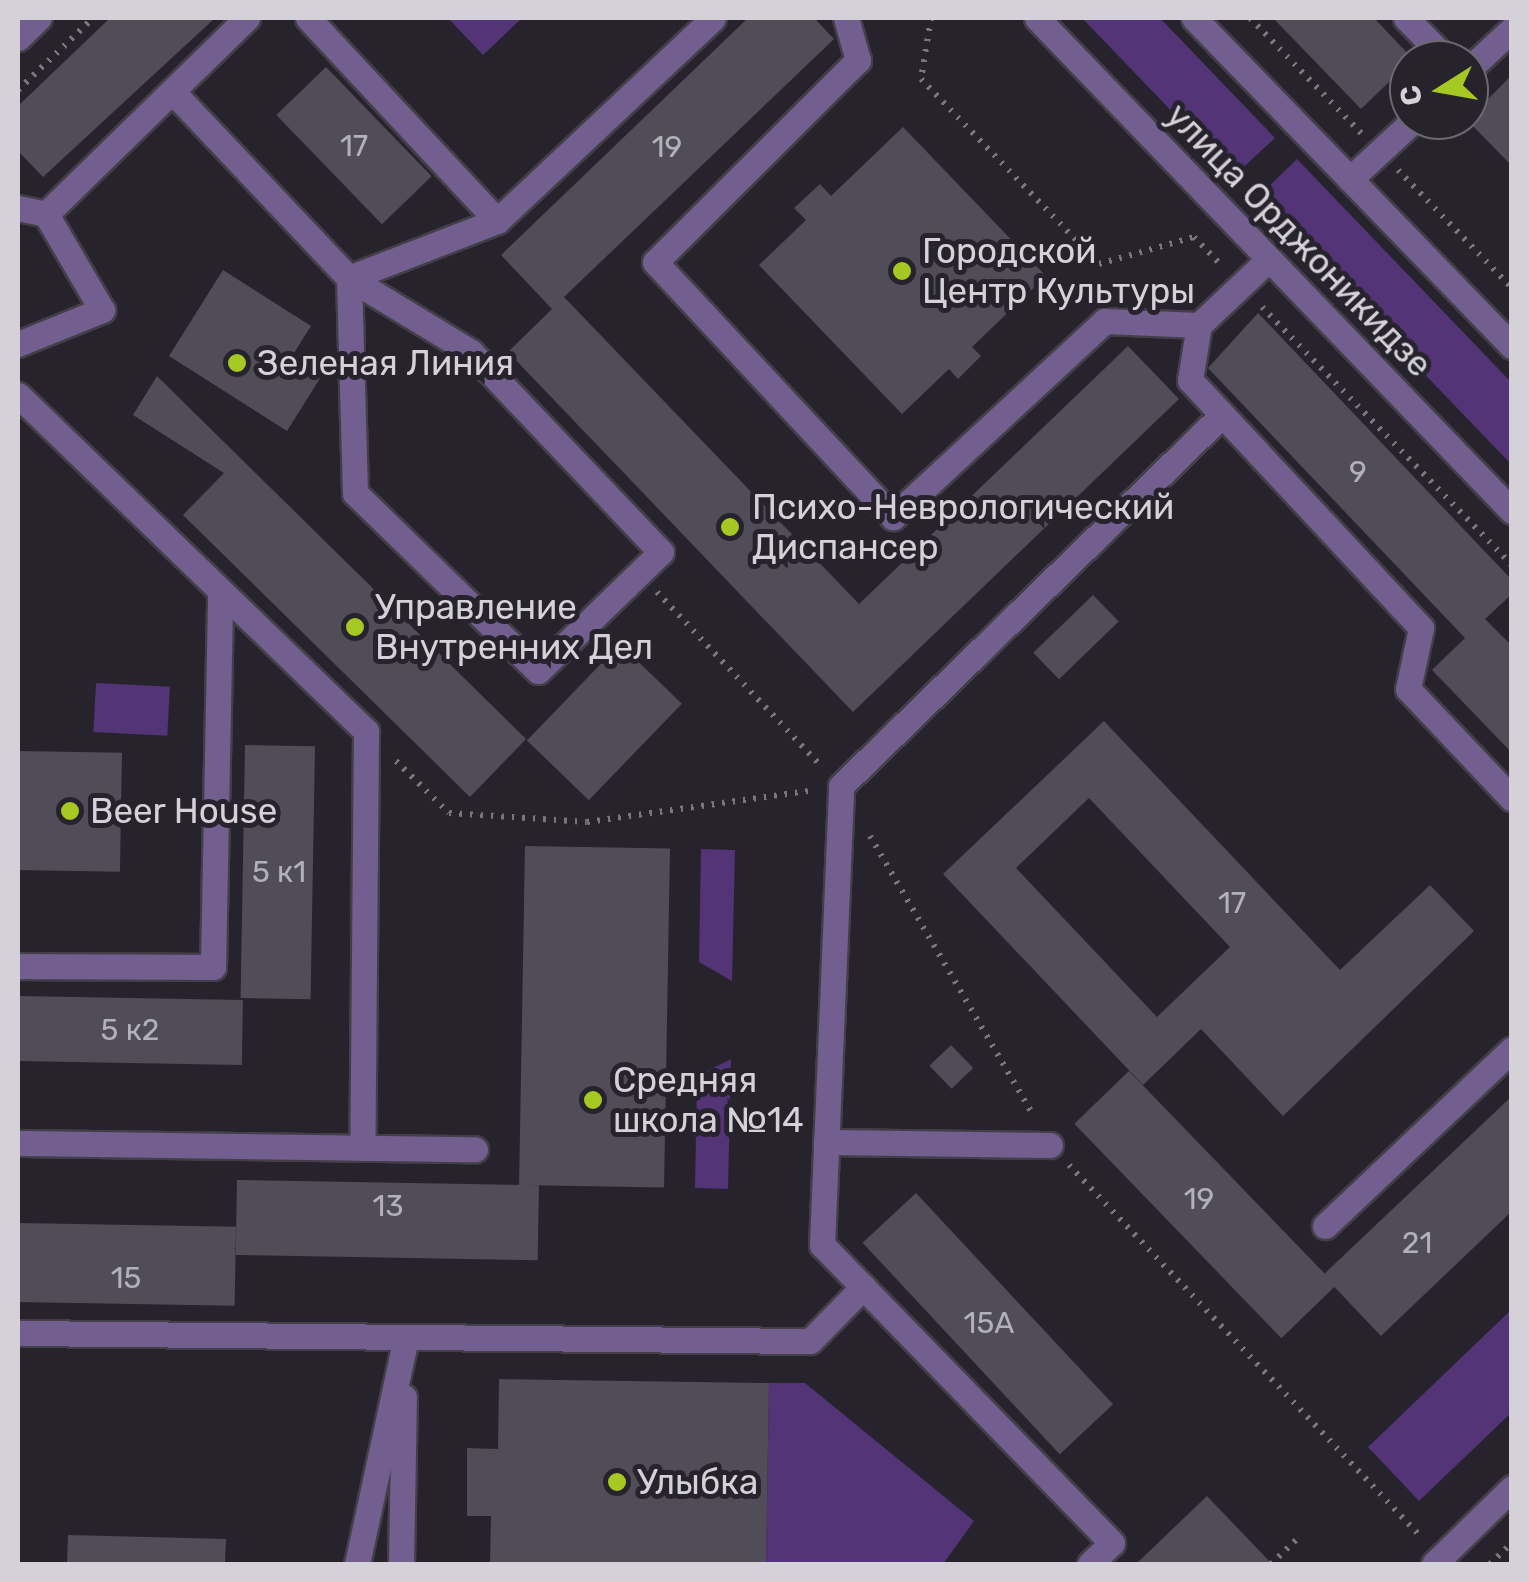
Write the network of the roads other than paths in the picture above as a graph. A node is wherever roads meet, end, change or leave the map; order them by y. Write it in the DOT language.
graph roads {
  1 [pos="39,18"];
  2 [pos="248,18"];
  3 [pos="308,18"];
  4 [pos="713,18"];
  5 [pos="846,18"];
  6 [pos="1037,18"];
  7 [pos="1194,18"];
  8 [pos="1406,18"];
  9 [pos="1512,30"];
  10 [pos="18,38"];
  11 [pos="1427,40"];
  12 [pos="1489,51"];
  13 [pos="172,91"];
  14 [pos="1392,140"];
  15 [pos="1350,179"];
  16 [pos="18,208"];
  17 [pos="46,214"];
  18 [pos="497,221"];
  19 [pos="1269,260"];
  20 [pos="350,278"];
  21 [pos="1198,326"];
  22 [pos="18,344"];
  23 [pos="1512,346"];
  24 [pos="18,394"];
  25 [pos="1222,415"];
  26 [pos="1512,511"];
  27 [pos="220,591"];
  28 [pos="1512,798"];
  29 [pos="18,966"];
  30 [pos="1512,1049"];
  31 [pos="826,1142"];
  32 [pos="18,1143"];
  33 [pos="1050,1144"];
  34 [pos="362,1148"];
  35 [pos="475,1149"];
  36 [pos="1325,1226"];
  37 [pos="863,1287"];
  38 [pos="18,1333"];
  39 [pos="406,1336"];
  40 [pos="1512,1488"];
  41 [pos="1440,1562"];
  42 [pos="356,1564"];
  43 [pos="400,1564"];
  44 [pos="1090,1564"];
  1 -- 10 [label="street"];
  2 -- 13 [label="street"];
  3 -- 18 [label="street"];
  4 -- 18 [label="street"];
  5 -- 21 [label="street"];
  6 -- 19 [label="street, улица Орджоникидзе"];
  7 -- 15 [label="street"];
  8 -- 11 [label="street"];
  9 -- 12 [label="street"];
  13 -- 17 [label="street"];
  13 -- 20 [label="street"];
  14 -- 15 [label="street"];
  15 -- 23 [label="street"];
  16 -- 17 [label="street"];
  17 -- 22 [label="street"];
  18 -- 20 [label="street"];
  19 -- 21 [label="street"];
  19 -- 26 [label="street, улица Орджоникидзе"];
  20 -- 20 [label="street"];
  21 -- 25 [label="street"];
  24 -- 27 [label="street"];
  25 -- 28 [label="street"];
  25 -- 31 [label="street"];
  27 -- 29 [label="street"];
  27 -- 34 [label="street"];
  30 -- 36 [label="street"];
  31 -- 33 [label="street"];
  31 -- 37 [label="street"];
  32 -- 34 [label="street"];
  34 -- 35 [label="street"];
  37 -- 39 [label="street"];
  37 -- 44 [label="street"];
  38 -- 39 [label="street"];
  39 -- 42 [label="street"];
  39 -- 43 [label="street"];
  40 -- 41 [label="street"];
}
